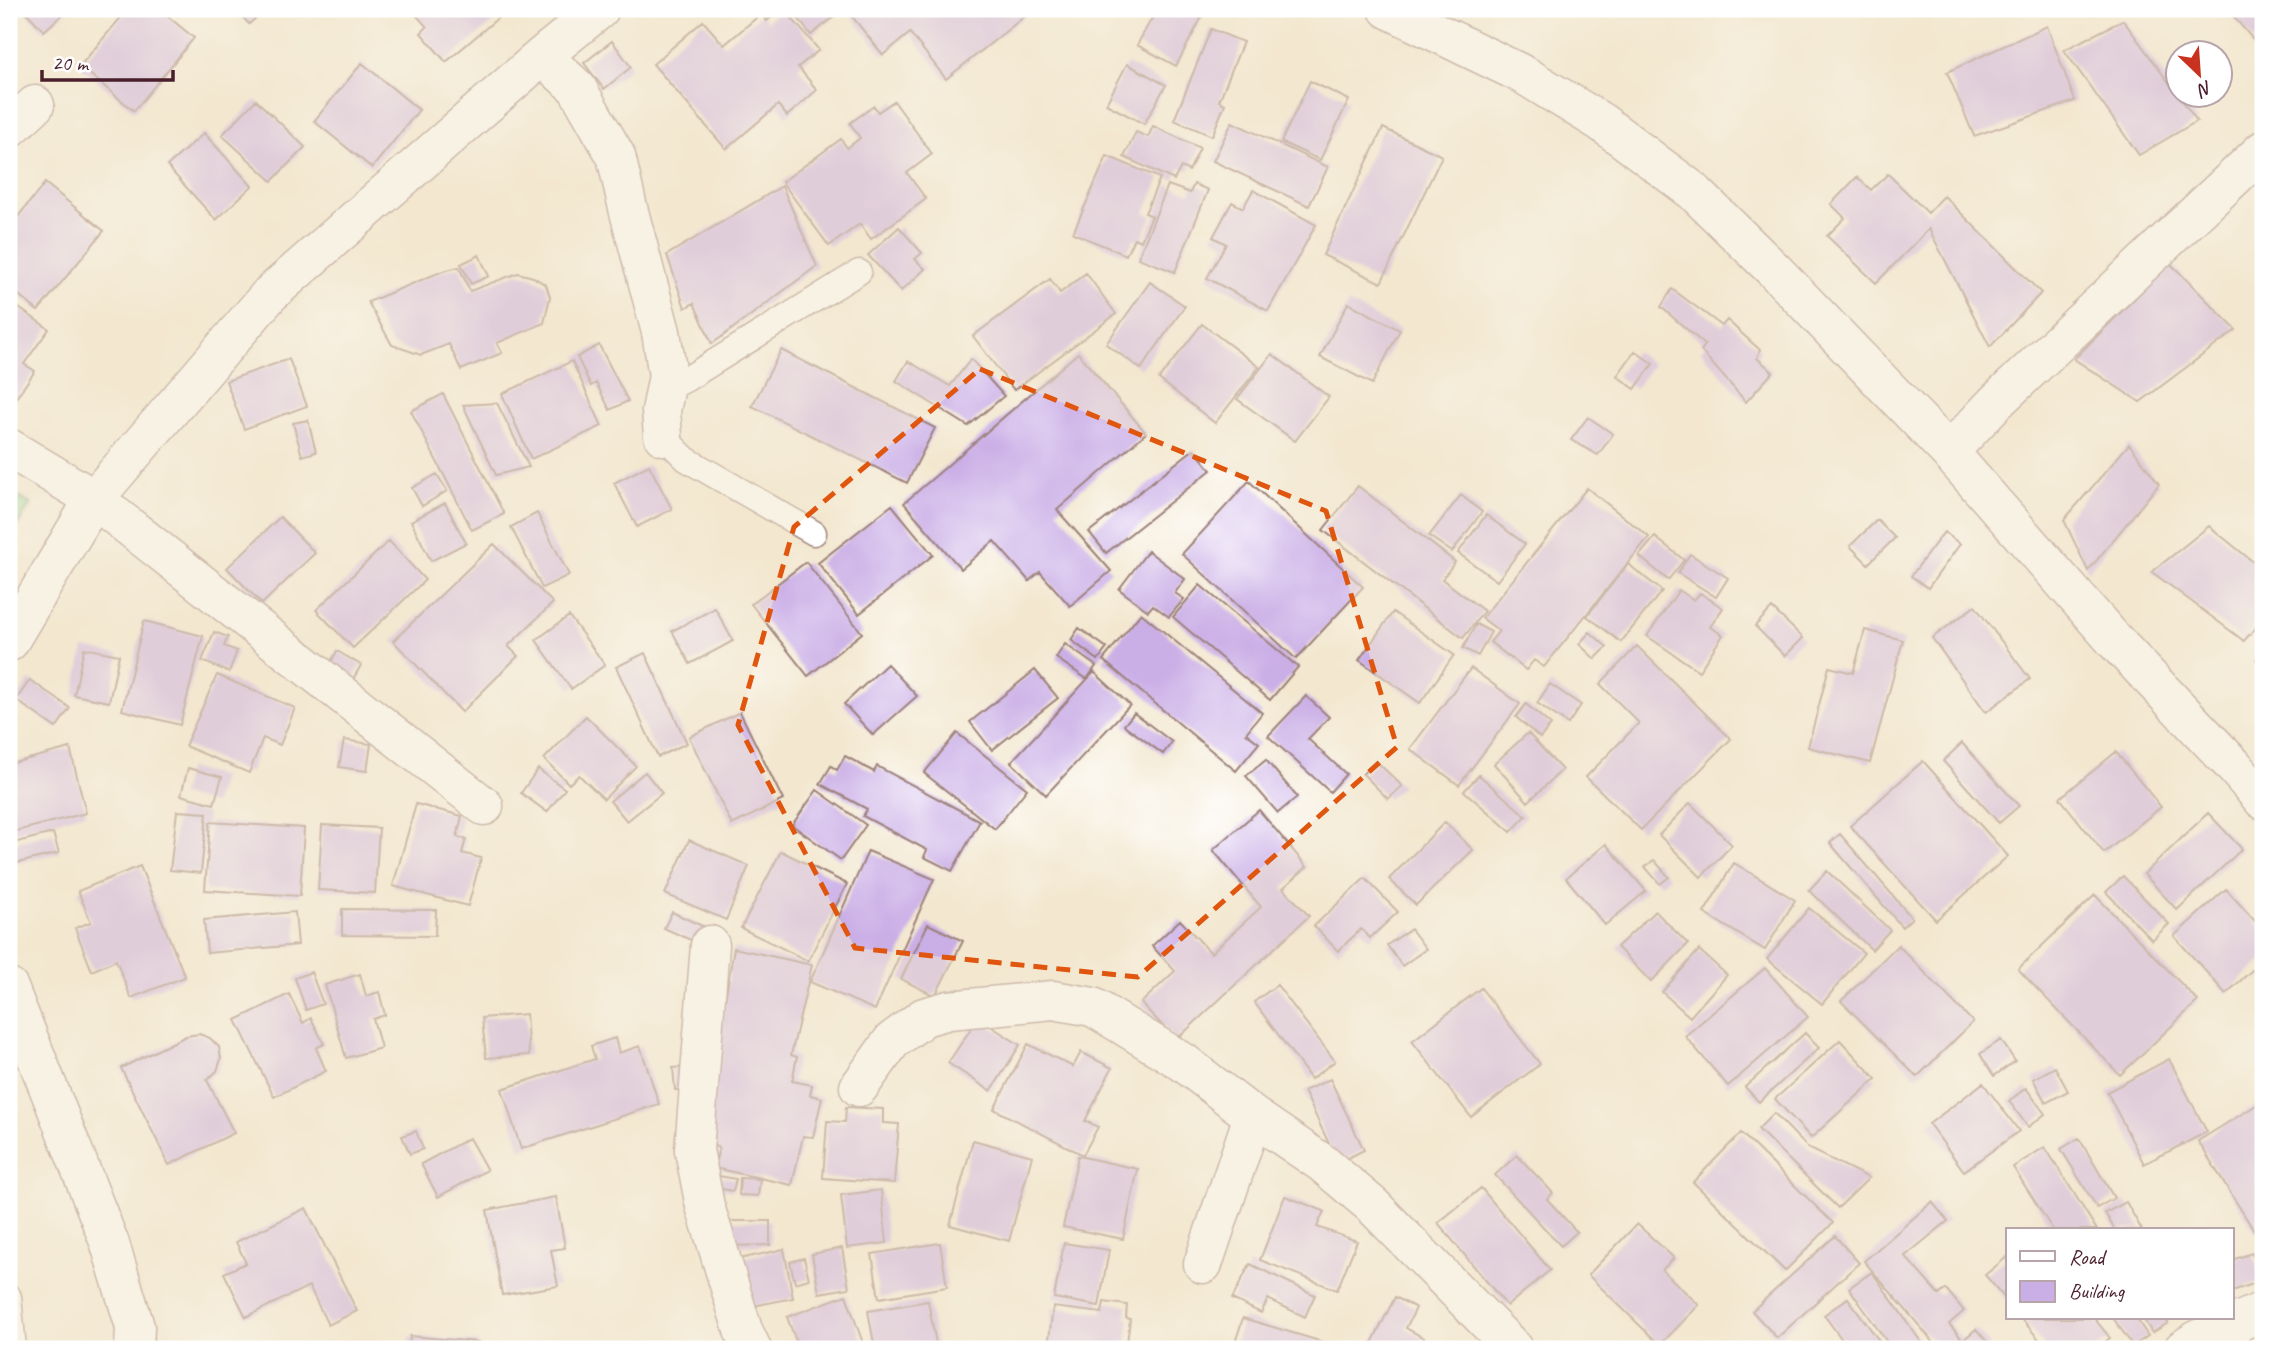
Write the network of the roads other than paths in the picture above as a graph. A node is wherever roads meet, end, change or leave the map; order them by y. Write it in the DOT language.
graph roads {
  1 [pos="600,9"];
  2 [pos="1388,9"];
  3 [pos="542,56"];
  4 [pos="2263,149"];
  5 [pos="859,272"];
  6 [pos="667,389"];
  7 [pos="663,436"];
  8 [pos="9,448"];
  9 [pos="1949,452"];
  10 [pos="94,499"];
  11 [pos="814,533"];
  12 [pos="9,642"];
  13 [pos="2263,800"];
  14 [pos="484,806"];
  15 [pos="710,945"];
  16 [pos="9,988"];
  17 [pos="859,1087"];
  18 [pos="1253,1116"];
  19 [pos="1203,1264"];
  20 [pos="9,1297"];
  21 [pos="2263,1311"];
  22 [pos="2195,1346"];
  23 [pos="14,1349"];
  24 [pos="134,1349"];
  25 [pos="752,1349"];
  26 [pos="1514,1349"];
  1 -- 3 [label="street"];
  2 -- 9 [label="street"];
  3 -- 6 [label="street"];
  3 -- 10 [label="street"];
  4 -- 9 [label="street"];
  5 -- 6 [label="lane"];
  6 -- 7 [label="street"];
  7 -- 11 [label="lane"];
  8 -- 10 [label="street"];
  9 -- 13 [label="street"];
  10 -- 12 [label="street"];
  10 -- 14 [label="street"];
  15 -- 25 [label="street"];
  16 -- 24 [label="street"];
  17 -- 18 [label="street"];
  18 -- 19 [label="street"];
  18 -- 26 [label="street"];
  20 -- 23 [label="lane"];
  21 -- 22 [label="street"];
}
